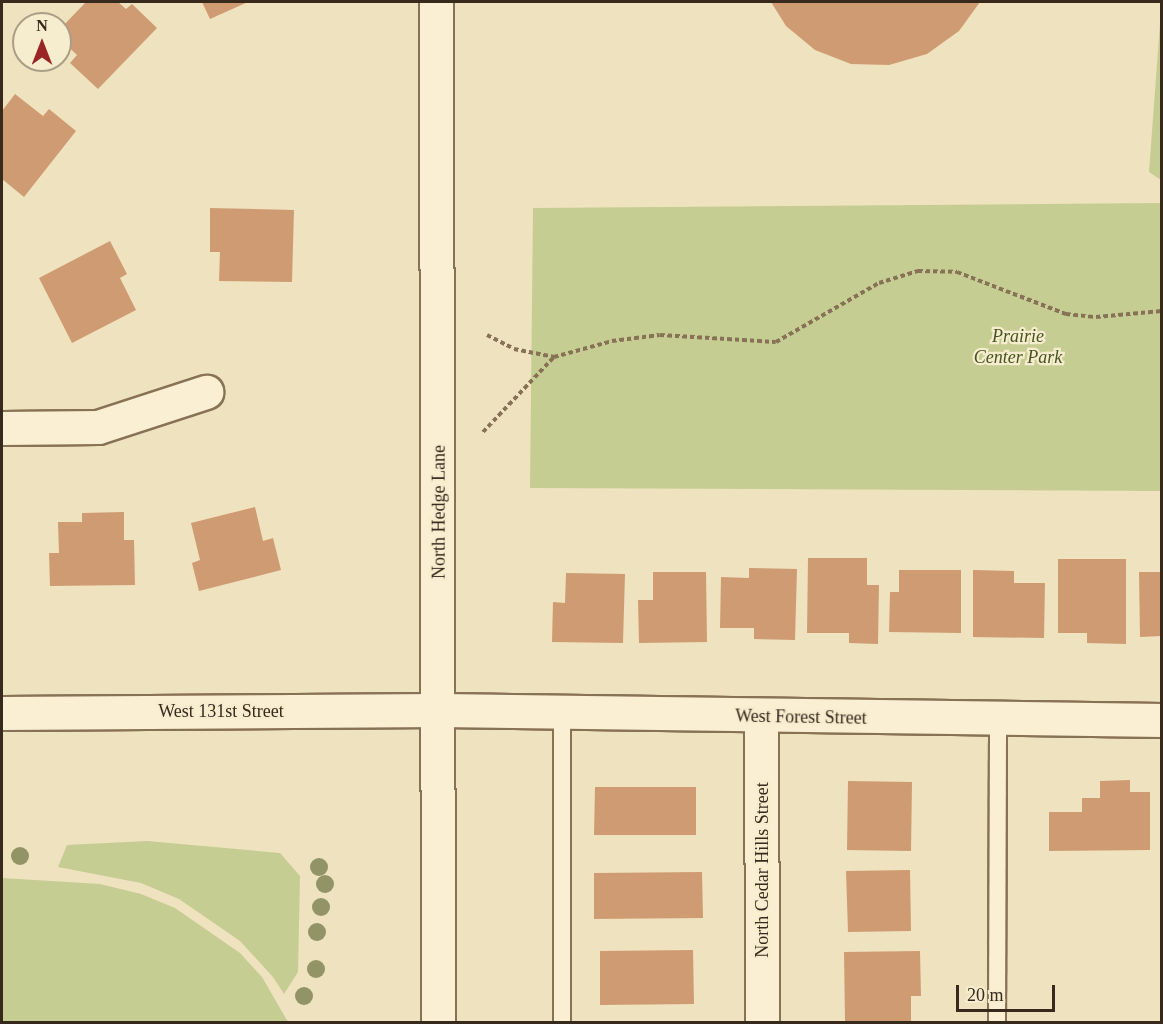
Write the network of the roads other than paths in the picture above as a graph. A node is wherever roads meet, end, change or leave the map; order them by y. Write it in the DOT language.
graph roads {
  1 [pos="436,2"];
  2 [pos="206,392"];
  3 [pos="2,428"];
  4 [pos="440,710"];
  5 [pos="2,713"];
  6 [pos="562,713"];
  7 [pos="761,717"];
  8 [pos="998,719"];
  9 [pos="1161,720"];
  10 [pos="438,1023"];
  11 [pos="562,1023"];
  12 [pos="762,1023"];
  13 [pos="997,1023"];
  1 -- 4 [label="street, North Hedge Lane"];
  2 -- 3 [label="street"];
  4 -- 5 [label="street, West 131st Street"];
  4 -- 6 [label="street, West Forest Street"];
  4 -- 10 [label="street, North Hedge Lane"];
  6 -- 7 [label="street, West Forest Street"];
  6 -- 11 [label="lane"];
  7 -- 8 [label="street, West Forest Street"];
  7 -- 12 [label="street, North Cedar Hills Street"];
  8 -- 9 [label="street, West Forest Street"];
  8 -- 13 [label="lane"];
}
